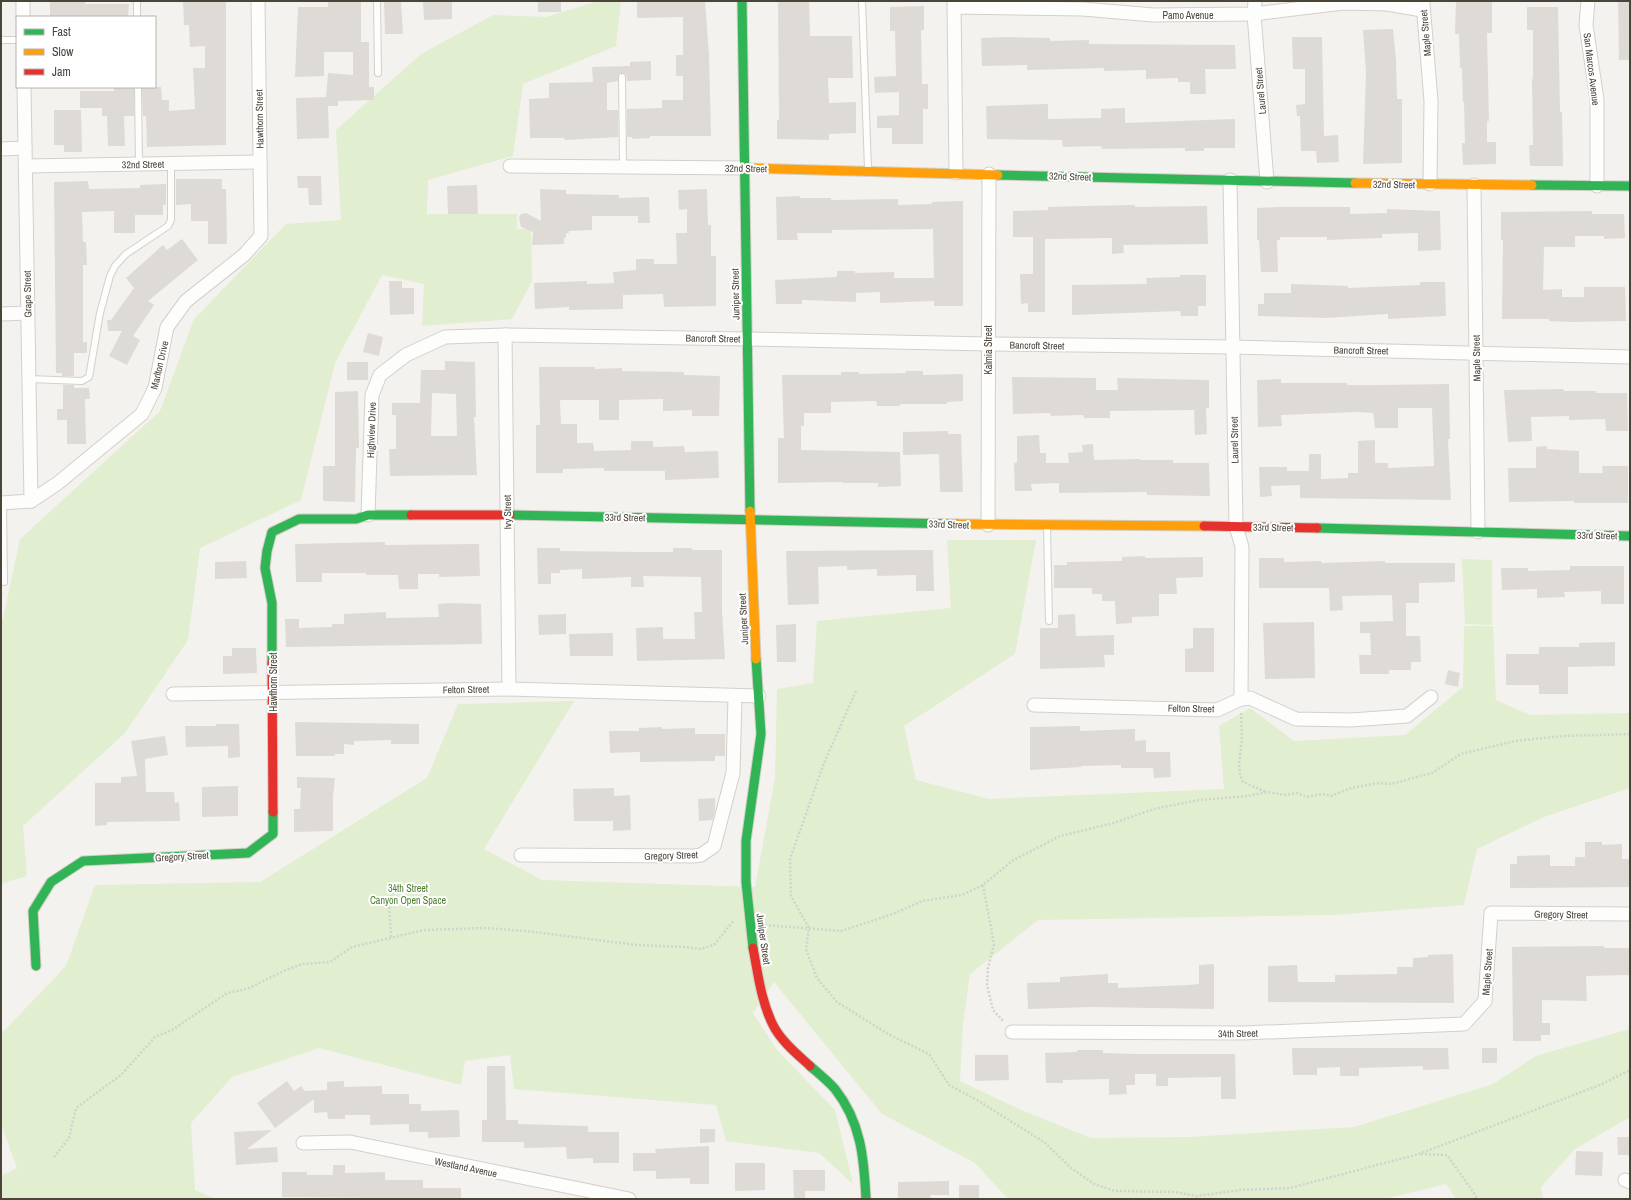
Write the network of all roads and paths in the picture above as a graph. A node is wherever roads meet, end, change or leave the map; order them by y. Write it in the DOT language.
graph roads {
  1 [pos="23,1"];
  2 [pos="137,1"];
  3 [pos="258,1"];
  4 [pos="377,1"];
  5 [pos="742,1"];
  6 [pos="862,1"];
  7 [pos="1588,1"];
  8 [pos="954,4"];
  9 [pos="1423,6"];
  10 [pos="1255,7"];
  11 [pos="23,16"];
  12 [pos="137,16"];
  13 [pos="1,40"];
  14 [pos="16,40"];
  15 [pos="378,73"];
  16 [pos="622,77"];
  17 [pos="24,88"];
  18 [pos="138,88"];
  19 [pos="25,148"];
  20 [pos="1,149"];
  21 [pos="260,162"];
  22 [pos="171,164"];
  23 [pos="139,165"];
  24 [pos="26,166"];
  25 [pos="510,166"];
  26 [pos="622,166"];
  27 [pos="745,168"];
  28 [pos="868,170"];
  29 [pos="956,173"];
  30 [pos="988,174"];
  31 [pos="1230,180"];
  32 [pos="1267,182"];
  33 [pos="1430,184"];
  34 [pos="1474,185"];
  35 [pos="1597,186"];
  36 [pos="1630,186"];
  37 [pos="261,236"];
  38 [pos="28,313"];
  39 [pos="1,314"];
  40 [pos="505,335"];
  41 [pos="445,337"];
  42 [pos="747,339"];
  43 [pos="988,344"];
  44 [pos="1233,347"];
  45 [pos="1476,353"];
  46 [pos="1630,357"];
  47 [pos="29,379"];
  48 [pos="30,501"];
  49 [pos="2,503"];
  50 [pos="368,515"];
  51 [pos="507,515"];
  52 [pos="750,519"];
  53 [pos="988,525"];
  54 [pos="1047,525"];
  55 [pos="1236,526"];
  56 [pos="272,532"];
  57 [pos="1478,532"];
  58 [pos="1630,536"];
  59 [pos="4,582"];
  60 [pos="1049,621"];
  61 [pos="509,689"];
  62 [pos="856,691"];
  63 [pos="273,692"];
  64 [pos="173,694"];
  65 [pos="735,696"];
  66 [pos="759,696"];
  67 [pos="1431,697"];
  68 [pos="1241,699"];
  69 [pos="1034,705"];
  70 [pos="1630,734"];
  71 [pos="1267,792"];
  72 [pos="273,834"];
  73 [pos="521,855"];
  74 [pos="397,883"];
  75 [pos="983,885"];
  76 [pos="1491,913"];
  77 [pos="1630,914"];
  78 [pos="749,915"];
  79 [pos="750,926"];
  80 [pos="809,928"];
  81 [pos="390,937"];
  82 [pos="36,966"];
  83 [pos="1464,1024"];
  84 [pos="1012,1032"];
  85 [pos="1630,1070"];
  86 [pos="303,1143"];
  87 [pos="1419,1154"];
  88 [pos="54,1157"];
  89 [pos="1197,1197"];
  90 [pos="629,1199"];
  91 [pos="866,1199"];
  92 [pos="1478,1199"];
  1 -- 11 [label="street"];
  2 -- 12 [label="lane"];
  3 -- 21 [label="street, Hawthorn Street"];
  4 -- 15 [label="lane"];
  5 -- 27 [label="street, Juniper Street"];
  6 -- 28 [label="lane"];
  7 -- 35 [label="street, San Marcos Avenue"];
  8 -- 10 [label="street, Pamo Avenue"];
  8 -- 29 [label="street"];
  9 -- 10 [label="street, Pamo Avenue"];
  9 -- 33 [label="street, Maple Street"];
  10 -- 32 [label="street, Laurel Street"];
  13 -- 14 [label="lane"];
  16 -- 26 [label="lane"];
  17 -- 19 [label="street, Grape Street"];
  18 -- 23 [label="lane"];
  19 -- 20 [label="street"];
  19 -- 24 [label="street, Grape Street"];
  21 -- 22 [label="street, 32nd Street"];
  21 -- 37 [label="street, Hawthorn Street"];
  22 -- 23 [label="street, 32nd Street"];
  22 -- 47 [label="lane"];
  23 -- 24 [label="street, 32nd Street"];
  24 -- 38 [label="street, Grape Street"];
  25 -- 26 [label="street, 32nd Street"];
  26 -- 27 [label="street, 32nd Street"];
  27 -- 28 [label="street, 32nd Street"];
  27 -- 42 [label="street, Juniper Street"];
  28 -- 29 [label="street, 32nd Street"];
  29 -- 30 [label="street, 32nd Street"];
  30 -- 31 [label="street, 32nd Street"];
  30 -- 43 [label="street, Kalmia Street"];
  31 -- 32 [label="street, 32nd Street"];
  31 -- 44 [label="street, Laurel Street"];
  32 -- 33 [label="street, 32nd Street"];
  33 -- 34 [label="street, 32nd Street"];
  34 -- 35 [label="street, 32nd Street"];
  34 -- 45 [label="street, Maple Street"];
  35 -- 36 [label="street, 32nd Street"];
  37 -- 48 [label="street, Marlton Drive"];
  38 -- 39 [label="street"];
  38 -- 47 [label="street, Grape Street"];
  40 -- 41 [label="street, Bancroft Street"];
  40 -- 42 [label="street, Bancroft Street"];
  40 -- 51 [label="street, Ivy Street"];
  41 -- 50 [label="street, Highview Drive"];
  42 -- 43 [label="street, Bancroft Street"];
  42 -- 52 [label="street, Juniper Street"];
  43 -- 44 [label="street, Bancroft Street"];
  43 -- 53 [label="street, Kalmia Street"];
  44 -- 45 [label="street, Bancroft Street"];
  44 -- 55 [label="street, Laurel Street"];
  45 -- 46 [label="street, Bancroft Street"];
  45 -- 57 [label="street, Maple Street"];
  47 -- 48 [label="street, Grape Street"];
  48 -- 49 [label="street"];
  49 -- 59 [label="lane"];
  50 -- 51 [label="street, 33rd Street"];
  50 -- 56 [label="street, 33rd Street"];
  51 -- 52 [label="street, 33rd Street"];
  51 -- 61 [label="street, Ivy Street"];
  52 -- 53 [label="street, 33rd Street"];
  52 -- 66 [label="street, Juniper Street"];
  53 -- 54 [label="street, 33rd Street"];
  54 -- 55 [label="street, 33rd Street"];
  54 -- 60 [label="lane"];
  55 -- 57 [label="street, 33rd Street"];
  55 -- 68 [label="street, Laurel Street"];
  56 -- 63 [label="street, Hawthorn Street"];
  57 -- 58 [label="street, 33rd Street"];
  61 -- 63 [label="street, Felton Street"];
  61 -- 65 [label="street, Felton Street"];
  62 -- 80 [label="path"];
  63 -- 64 [label="street, Felton Street"];
  63 -- 72 [label="street, Hawthorn Street"];
  65 -- 66 [label="street, Felton Street"];
  65 -- 73 [label="street, Gregory Street"];
  66 -- 78 [label="street, Juniper Street"];
  67 -- 68 [label="street"];
  68 -- 69 [label="street, Felton Street"];
  68 -- 71 [label="path"];
  70 -- 71 [label="path"];
  71 -- 75 [label="path"];
  72 -- 82 [label="street, Gregory Street"];
  74 -- 81 [label="path"];
  75 -- 80 [label="path"];
  75 -- 84 [label="path"];
  76 -- 77 [label="street, Gregory Street"];
  76 -- 83 [label="street, Maple Street"];
  78 -- 79 [label="street, Juniper Street"];
  78 -- 81 [label="path"];
  79 -- 80 [label="path"];
  79 -- 91 [label="street, Juniper Street"];
  80 -- 89 [label="path"];
  81 -- 88 [label="path"];
  83 -- 84 [label="street, 34th Street"];
  85 -- 87 [label="path"];
  86 -- 90 [label="street, Westland Avenue"];
  87 -- 89 [label="path"];
  87 -- 92 [label="path"];
}
